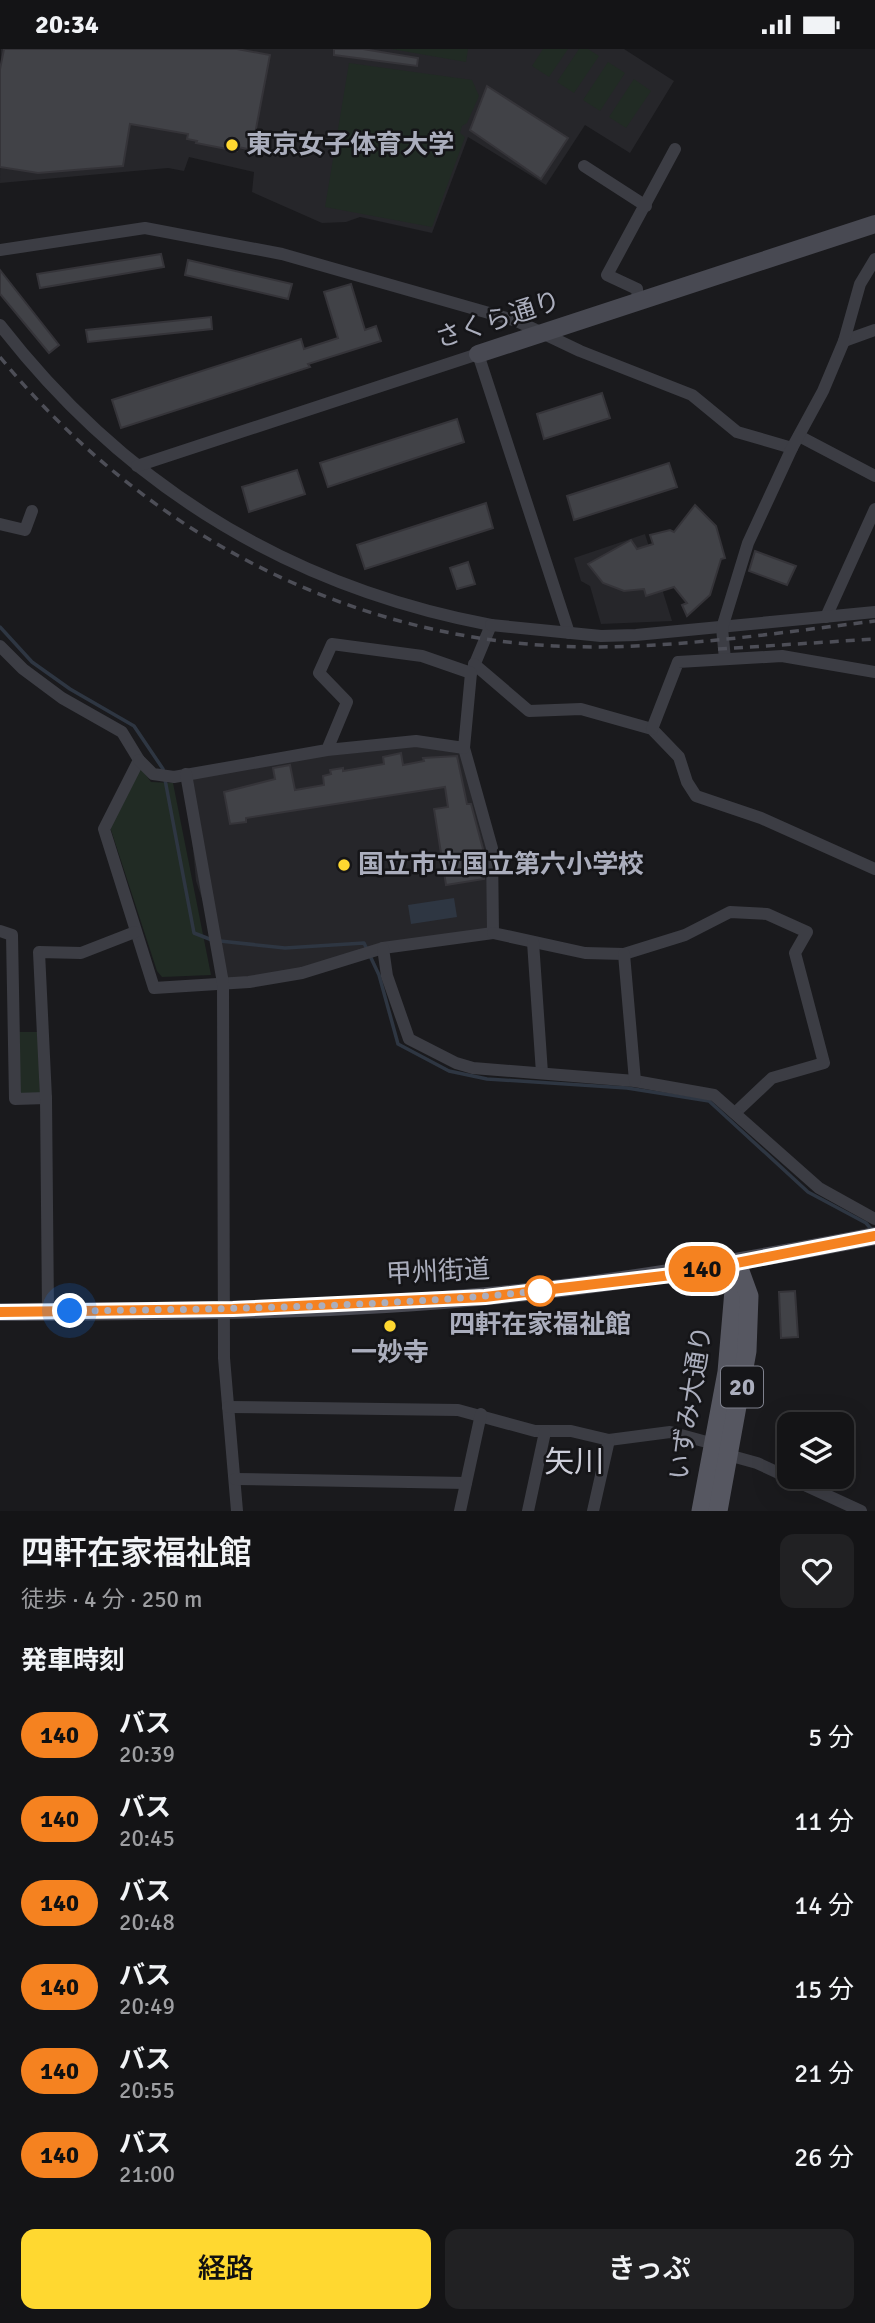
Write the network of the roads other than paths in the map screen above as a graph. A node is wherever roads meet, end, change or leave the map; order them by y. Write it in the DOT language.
graph roads {
  1 [pos="675,149"];
  2 [pos="584,166"];
  3 [pos="646,206"];
  4 [pos="875,224"];
  5 [pos="0,250"];
  6 [pos="875,259"];
  7 [pos="638,301"];
  8 [pos="0,325"];
  9 [pos="875,330"];
  10 [pos="543,333"];
  11 [pos="844,341"];
  12 [pos="478,355"];
  13 [pos="799,436"];
  14 [pos="792,448"];
  15 [pos="137,466"];
  16 [pos="875,475"];
  17 [pos="875,509"];
  18 [pos="32,512"];
  19 [pos="0,523"];
  20 [pos="875,612"];
  21 [pos="827,617"];
  22 [pos="491,625"];
  23 [pos="722,628"];
  24 [pos="569,633"];
  25 [pos="0,646"];
  26 [pos="725,659"];
  27 [pos="473,669"];
  28 [pos="875,672"];
  29 [pos="652,729"];
  30 [pos="464,748"];
  31 [pos="327,750"];
  32 [pos="139,760"];
  33 [pos="180,776"];
  34 [pos="875,869"];
  35 [pos="0,931"];
  36 [pos="135,932"];
  37 [pos="493,933"];
  38 [pos="533,942"];
  39 [pos="373,951"];
  40 [pos="624,954"];
  41 [pos="223,983"];
  42 [pos="541,1073"];
  43 [pos="635,1081"];
  44 [pos="46,1098"];
  45 [pos="736,1112"];
  46 [pos="874,1231"];
  47 [pos="737,1263"];
  48 [pos="223,1309"];
  49 [pos="0,1312"];
  50 [pos="48,1312"];
  51 [pos="228,1407"];
  52 [pos="481,1415"];
  53 [pos="545,1433"];
  54 [pos="609,1440"];
  55 [pos="721,1450"];
  56 [pos="235,1479"];
  57 [pos="466,1483"];
  58 [pos="237,1511"];
  59 [pos="460,1511"];
  60 [pos="528,1511"];
  61 [pos="593,1511"];
  62 [pos="701,1511"];
  63 [pos="718,1511"];
  64 [pos="861,1511"];
  1 -- 3 [label="street"];
  2 -- 3 [label="street"];
  3 -- 7 [label="street"];
  4 -- 7 [label="main road, さくら通り"];
  5 -- 10 [label="street"];
  6 -- 11 [label="street"];
  7 -- 10 [label="main road, さくら通り"];
  8 -- 15 [label="street"];
  9 -- 11 [label="street"];
  10 -- 12 [label="main road, さくら通り"];
  10 -- 14 [label="street"];
  11 -- 13 [label="street"];
  12 -- 15 [label="street, さくら通り"];
  12 -- 24 [label="street"];
  13 -- 14 [label="street"];
  13 -- 16 [label="street"];
  14 -- 23 [label="street"];
  15 -- 22 [label="street"];
  17 -- 21 [label="street"];
  18 -- 19 [label="street"];
  20 -- 21 [label="street"];
  21 -- 23 [label="street"];
  22 -- 24 [label="street"];
  22 -- 27 [label="street"];
  23 -- 24 [label="street"];
  23 -- 26 [label="street"];
  25 -- 32 [label="street"];
  26 -- 28 [label="street"];
  26 -- 29 [label="street"];
  27 -- 29 [label="street"];
  27 -- 30 [label="street"];
  27 -- 31 [label="street"];
  29 -- 34 [label="street"];
  30 -- 31 [label="street"];
  30 -- 37 [label="street"];
  31 -- 33 [label="street"];
  32 -- 33 [label="street"];
  32 -- 36 [label="street"];
  33 -- 41 [label="street"];
  35 -- 44 [label="street"];
  36 -- 41 [label="street"];
  36 -- 44 [label="street"];
  37 -- 38 [label="street"];
  37 -- 39 [label="street"];
  38 -- 40 [label="street"];
  38 -- 42 [label="street"];
  39 -- 41 [label="street"];
  39 -- 42 [label="street"];
  40 -- 43 [label="street"];
  40 -- 45 [label="street"];
  41 -- 48 [label="street"];
  42 -- 43 [label="street"];
  43 -- 45 [label="street"];
  44 -- 50 [label="street"];
  45 -- 46 [label="street"];
  46 -- 47 [label="main road, 甲州街道"];
  47 -- 48 [label="main road, 甲州街道"];
  47 -- 55 [label="main road, いずみ大通り / 20"];
  48 -- 50 [label="main road, 甲州街道"];
  48 -- 51 [label="street"];
  49 -- 50 [label="main road, 甲州街道"];
  51 -- 52 [label="street"];
  51 -- 56 [label="street"];
  52 -- 53 [label="street"];
  52 -- 57 [label="street"];
  53 -- 54 [label="street"];
  53 -- 60 [label="street"];
  54 -- 55 [label="street"];
  54 -- 61 [label="street"];
  55 -- 62 [label="main road, いずみ大通り / 20"];
  55 -- 63 [label="main road, いずみ大通り / 20"];
  55 -- 64 [label="street"];
  56 -- 57 [label="street"];
  56 -- 58 [label="street"];
  57 -- 59 [label="street"];
}
